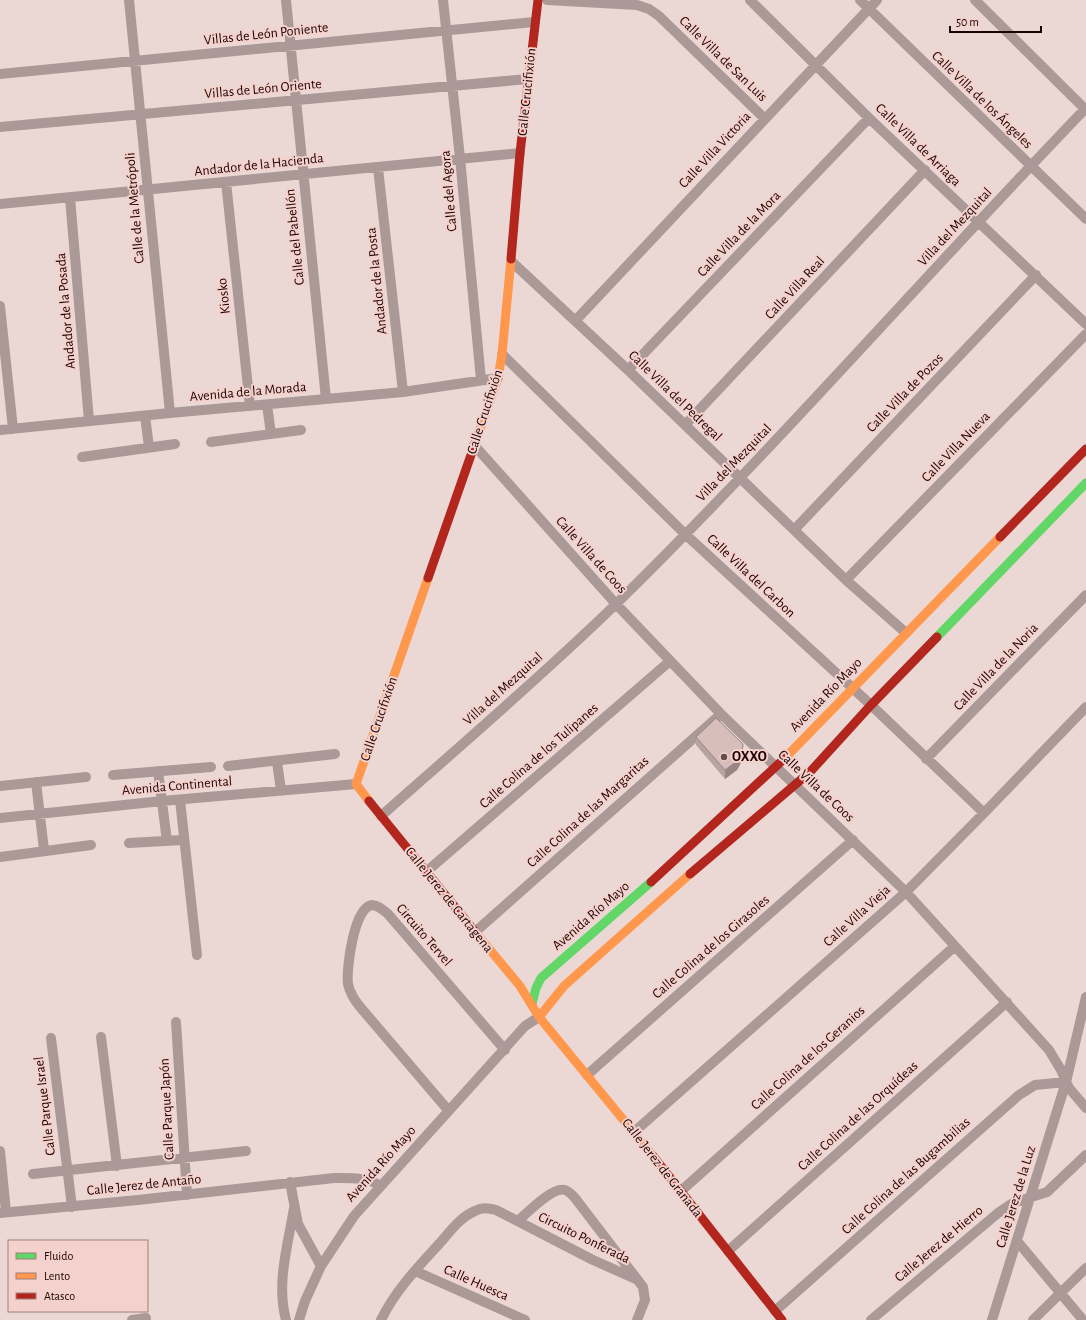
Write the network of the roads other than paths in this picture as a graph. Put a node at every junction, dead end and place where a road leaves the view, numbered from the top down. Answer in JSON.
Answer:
{"nodes":[{"id":1,"x":129,"y":0,"type":"edge"},
{"id":2,"x":286,"y":0,"type":"edge"},
{"id":3,"x":443,"y":0,"type":"edge"},
{"id":4,"x":538,"y":0,"type":"edge"},
{"id":5,"x":547,"y":0,"type":"edge"},
{"id":6,"x":750,"y":0,"type":"edge"},
{"id":7,"x":860,"y":0,"type":"edge"},
{"id":8,"x":877,"y":0,"type":"edge"},
{"id":9,"x":976,"y":0,"type":"edge"},
{"id":10,"x":869,"y":9,"type":"junction"},
{"id":11,"x":534,"y":22,"type":"junction"},
{"id":12,"x":446,"y":31,"type":"junction"},
{"id":13,"x":289,"y":45,"type":"junction"},
{"id":14,"x":136,"y":62,"type":"junction"},
{"id":15,"x":816,"y":64,"type":"junction"},
{"id":16,"x":0,"y":74,"type":"edge"},
{"id":17,"x":528,"y":79,"type":"junction"},
{"id":18,"x":452,"y":85,"type":"junction"},
{"id":19,"x":294,"y":100,"type":"junction"},
{"id":20,"x":1086,"y":109,"type":"edge"},
{"id":21,"x":141,"y":115,"type":"junction"},
{"id":22,"x":764,"y":118,"type":"junction"},
{"id":23,"x":869,"y":118,"type":"junction"},
{"id":24,"x":0,"y":127,"type":"edge"},
{"id":25,"x":520,"y":153,"type":"junction"},
{"id":26,"x":460,"y":158,"type":"junction"},
{"id":27,"x":1030,"y":166,"type":"junction"},
{"id":28,"x":378,"y":168,"type":"junction"},
{"id":29,"x":925,"y":170,"type":"junction"},
{"id":30,"x":303,"y":175,"type":"junction"},
{"id":31,"x":226,"y":182,"type":"junction"},
{"id":32,"x":147,"y":190,"type":"junction"},
{"id":33,"x":70,"y":198,"type":"junction"},
{"id":34,"x":0,"y":204,"type":"edge"},
{"id":35,"x":1086,"y":219,"type":"edge"},
{"id":36,"x":979,"y":222,"type":"junction"},
{"id":37,"x":512,"y":262,"type":"junction"},
{"id":38,"x":1036,"y":275,"type":"junction"},
{"id":39,"x":0,"y":306,"type":"edge"},
{"id":40,"x":576,"y":320,"type":"junction"},
{"id":41,"x":1086,"y":324,"type":"edge"},
{"id":42,"x":1086,"y":334,"type":"edge"},
{"id":43,"x":502,"y":354,"type":"junction"},
{"id":44,"x":628,"y":370,"type":"junction"},
{"id":45,"x":498,"y":378,"type":"junction"},
{"id":46,"x":481,"y":380,"type":"junction"},
{"id":47,"x":403,"y":392,"type":"junction"},
{"id":48,"x":326,"y":399,"type":"junction"},
{"id":49,"x":267,"y":405,"type":"junction"},
{"id":50,"x":250,"y":406,"type":"junction"},
{"id":51,"x":170,"y":413,"type":"junction"},
{"id":52,"x":145,"y":416,"type":"junction"},
{"id":53,"x":89,"y":421,"type":"junction"},
{"id":54,"x":685,"y":425,"type":"junction"},
{"id":55,"x":13,"y":429,"type":"junction"},
{"id":56,"x":0,"y":430,"type":"edge"},
{"id":57,"x":301,"y":430,"type":"dead end"},
{"id":58,"x":271,"y":434,"type":"junction"},
{"id":59,"x":211,"y":442,"type":"dead end"},
{"id":60,"x":175,"y":444,"type":"dead end"},
{"id":61,"x":474,"y":445,"type":"junction"},
{"id":62,"x":149,"y":447,"type":"junction"},
{"id":63,"x":1086,"y":449,"type":"edge"},
{"id":64,"x":82,"y":457,"type":"dead end"},
{"id":65,"x":740,"y":477,"type":"junction"},
{"id":66,"x":1086,"y":483,"type":"edge"},
{"id":67,"x":794,"y":530,"type":"junction"},
{"id":68,"x":685,"y":534,"type":"junction"},
{"id":69,"x":846,"y":580,"type":"junction"},
{"id":70,"x":1086,"y":596,"type":"edge"},
{"id":71,"x":616,"y":604,"type":"junction"},
{"id":72,"x":906,"y":633,"type":"junction"},
{"id":73,"x":670,"y":661,"type":"junction"},
{"id":74,"x":851,"y":689,"type":"junction"},
{"id":75,"x":871,"y":705,"type":"junction"},
{"id":76,"x":1086,"y":707,"type":"edge"},
{"id":77,"x":720,"y":714,"type":"junction"},
{"id":78,"x":335,"y":754,"type":"dead end"},
{"id":79,"x":926,"y":759,"type":"junction"},
{"id":80,"x":277,"y":762,"type":"junction"},
{"id":81,"x":228,"y":766,"type":"dead end"},
{"id":82,"x":211,"y":767,"type":"dead end"},
{"id":83,"x":775,"y":768,"type":"junction"},
{"id":84,"x":158,"y":771,"type":"junction"},
{"id":85,"x":113,"y":775,"type":"dead end"},
{"id":86,"x":86,"y":777,"type":"dead end"},
{"id":87,"x":36,"y":782,"type":"junction"},
{"id":88,"x":356,"y":784,"type":"junction"},
{"id":89,"x":0,"y":786,"type":"edge"},
{"id":90,"x":795,"y":786,"type":"junction"},
{"id":91,"x":281,"y":790,"type":"junction"},
{"id":92,"x":180,"y":800,"type":"junction"},
{"id":93,"x":162,"y":801,"type":"junction"},
{"id":94,"x":40,"y":814,"type":"junction"},
{"id":95,"x":984,"y":814,"type":"junction"},
{"id":96,"x":381,"y":816,"type":"junction"},
{"id":97,"x":0,"y":818,"type":"edge"},
{"id":98,"x":183,"y":840,"type":"junction"},
{"id":99,"x":853,"y":840,"type":"junction"},
{"id":100,"x":167,"y":841,"type":"junction"},
{"id":101,"x":128,"y":843,"type":"dead end"},
{"id":102,"x":91,"y":845,"type":"dead end"},
{"id":103,"x":44,"y":850,"type":"junction"},
{"id":104,"x":0,"y":857,"type":"edge"},
{"id":105,"x":426,"y":872,"type":"junction"},
{"id":106,"x":906,"y":892,"type":"junction"},
{"id":107,"x":475,"y":932,"type":"junction"},
{"id":108,"x":955,"y":946,"type":"junction"},
{"id":109,"x":197,"y":955,"type":"dead end"},
{"id":110,"x":1086,"y":997,"type":"edge"},
{"id":111,"x":1007,"y":1002,"type":"junction"},
{"id":112,"x":532,"y":1004,"type":"junction"},
{"id":113,"x":540,"y":1017,"type":"junction"},
{"id":114,"x":176,"y":1022,"type":"dead end"},
{"id":115,"x":525,"y":1026,"type":"junction"},
{"id":116,"x":101,"y":1037,"type":"dead end"},
{"id":117,"x":51,"y":1038,"type":"dead end"},
{"id":118,"x":504,"y":1050,"type":"junction"},
{"id":119,"x":587,"y":1075,"type":"junction"},
{"id":120,"x":1066,"y":1082,"type":"junction"},
{"id":121,"x":1086,"y":1108,"type":"edge"},
{"id":122,"x":448,"y":1110,"type":"junction"},
{"id":123,"x":634,"y":1132,"type":"junction"},
{"id":124,"x":0,"y":1151,"type":"edge"},
{"id":125,"x":246,"y":1151,"type":"dead end"},
{"id":126,"x":1086,"y":1155,"type":"edge"},
{"id":127,"x":183,"y":1158,"type":"junction"},
{"id":128,"x":117,"y":1166,"type":"junction"},
{"id":129,"x":67,"y":1170,"type":"junction"},
{"id":130,"x":33,"y":1174,"type":"dead end"},
{"id":131,"x":290,"y":1182,"type":"junction"},
{"id":132,"x":381,"y":1186,"type":"junction"},
{"id":133,"x":681,"y":1191,"type":"junction"},
{"id":134,"x":186,"y":1195,"type":"junction"},
{"id":135,"x":1030,"y":1197,"type":"junction"},
{"id":136,"x":72,"y":1207,"type":"junction"},
{"id":137,"x":294,"y":1208,"type":"junction"},
{"id":138,"x":3,"y":1213,"type":"edge"},
{"id":139,"x":518,"y":1221,"type":"junction"},
{"id":140,"x":1017,"y":1241,"type":"junction"},
{"id":141,"x":728,"y":1251,"type":"junction"},
{"id":142,"x":321,"y":1266,"type":"junction"},
{"id":143,"x":1086,"y":1268,"type":"edge"},
{"id":144,"x":415,"y":1271,"type":"junction"},
{"id":145,"x":638,"y":1280,"type":"junction"},
{"id":146,"x":1060,"y":1295,"type":"junction"},
{"id":147,"x":775,"y":1311,"type":"junction"},
{"id":148,"x":146,"y":1318,"type":"dead end"},
{"id":149,"x":1081,"y":1319,"type":"edge"},
{"id":150,"x":132,"y":1320,"type":"edge"},
{"id":151,"x":286,"y":1320,"type":"edge"},
{"id":152,"x":299,"y":1320,"type":"edge"},
{"id":153,"x":381,"y":1320,"type":"edge"},
{"id":154,"x":525,"y":1320,"type":"edge"},
{"id":155,"x":637,"y":1320,"type":"edge"},
{"id":156,"x":782,"y":1320,"type":"edge"},
{"id":157,"x":871,"y":1320,"type":"edge"},
{"id":158,"x":992,"y":1320,"type":"edge"},
{"id":159,"x":1033,"y":1320,"type":"edge"}],
"edges":[{"from":1,"to":14,"type":"street","name":"Calle de la Metrópoli"},
{"from":2,"to":13,"type":"street","name":"Calle del Pabellón"},
{"from":3,"to":12,"type":"street","name":"Calle del Agora"},
{"from":4,"to":11,"type":"street","name":"Calle Crucifixión"},
{"from":5,"to":22,"type":"street","name":"Calle Villa de San Luis"},
{"from":6,"to":15,"type":"street","name":"Calle Villa de Arriaga"},
{"from":7,"to":10,"type":"street","name":"Calle Villa de los Ángeles"},
{"from":8,"to":10,"type":"street","name":"Calle Villa Victoria"},
{"from":9,"to":20,"type":"street"},
{"from":10,"to":15,"type":"street","name":"Calle Villa Victoria"},
{"from":10,"to":27,"type":"street","name":"Calle Villa de los Ángeles"},
{"from":11,"to":12,"type":"street","name":"Villas de León Poniente"},
{"from":11,"to":17,"type":"street","name":"Calle Crucifixión"},
{"from":12,"to":13,"type":"street","name":"Villas de León Poniente"},
{"from":12,"to":18,"type":"street","name":"Calle del Agora"},
{"from":13,"to":14,"type":"street","name":"Villas de León Poniente"},
{"from":13,"to":19,"type":"street","name":"Calle del Pabellón"},
{"from":14,"to":16,"type":"street","name":"Villas de León Poniente"},
{"from":14,"to":21,"type":"street","name":"Calle de la Metrópoli"},
{"from":15,"to":22,"type":"street","name":"Calle Villa Victoria"},
{"from":15,"to":23,"type":"street","name":"Calle Villa de Arriaga"},
{"from":17,"to":18,"type":"street","name":"Villas de León Oriente"},
{"from":17,"to":25,"type":"street","name":"Calle Crucifixión"},
{"from":18,"to":19,"type":"street","name":"Villas de León Oriente"},
{"from":18,"to":26,"type":"street","name":"Calle del Agora"},
{"from":19,"to":21,"type":"street","name":"Villas de León Oriente"},
{"from":19,"to":30,"type":"street","name":"Calle del Pabellón"},
{"from":20,"to":27,"type":"street","name":"Villa del Mezquital"},
{"from":21,"to":24,"type":"street","name":"Villas de León Oriente"},
{"from":21,"to":32,"type":"street","name":"Calle de la Metrópoli"},
{"from":22,"to":40,"type":"street","name":"Calle Villa Victoria"},
{"from":23,"to":29,"type":"street","name":"Calle Villa de Arriaga"},
{"from":23,"to":44,"type":"street","name":"Calle Villa de la Mora"},
{"from":25,"to":26,"type":"street","name":"Andador de la Hacienda"},
{"from":25,"to":37,"type":"street","name":"Calle Crucifixión"},
{"from":26,"to":28,"type":"street","name":"Andador de la Hacienda"},
{"from":26,"to":46,"type":"street","name":"Calle del Agora"},
{"from":27,"to":35,"type":"street","name":"Calle Villa de los Ángeles"},
{"from":27,"to":36,"type":"street","name":"Villa del Mezquital"},
{"from":28,"to":30,"type":"street","name":"Andador de la Hacienda"},
{"from":28,"to":47,"type":"street","name":"Andador de la Posta"},
{"from":29,"to":36,"type":"street","name":"Calle Villa de Arriaga"},
{"from":29,"to":54,"type":"street","name":"Calle Villa Real"},
{"from":30,"to":31,"type":"street","name":"Andador de la Hacienda"},
{"from":30,"to":48,"type":"street","name":"Calle del Pabellón"},
{"from":31,"to":32,"type":"street","name":"Andador de la Hacienda"},
{"from":31,"to":50,"type":"street","name":"Kiosko"},
{"from":32,"to":33,"type":"street","name":"Andador de la Hacienda"},
{"from":32,"to":51,"type":"street","name":"Calle de la Metrópoli"},
{"from":33,"to":34,"type":"street","name":"Andador de la Hacienda"},
{"from":33,"to":53,"type":"street","name":"Andador de la Posada"},
{"from":36,"to":38,"type":"street","name":"Calle Villa de Arriaga"},
{"from":36,"to":65,"type":"street","name":"Villa del Mezquital"},
{"from":37,"to":40,"type":"street","name":"Calle Villa del Pedregal"},
{"from":37,"to":43,"type":"street","name":"Calle Crucifixión"},
{"from":38,"to":41,"type":"street","name":"Calle Villa de Arriaga"},
{"from":38,"to":67,"type":"street","name":"Calle Villa de Pozos"},
{"from":39,"to":55,"type":"street"},
{"from":40,"to":44,"type":"street","name":"Calle Villa del Pedregal"},
{"from":42,"to":69,"type":"street","name":"Calle Villa Nueva"},
{"from":43,"to":45,"type":"street","name":"Calle Crucifixión"},
{"from":43,"to":68,"type":"street","name":"Calle Villa del Carbon"},
{"from":44,"to":54,"type":"street","name":"Calle Villa del Pedregal"},
{"from":45,"to":46,"type":"street","name":"Avenida de la Morada"},
{"from":45,"to":61,"type":"street","name":"Calle Crucifixión"},
{"from":46,"to":47,"type":"street","name":"Avenida de la Morada"},
{"from":47,"to":48,"type":"street","name":"Avenida de la Morada"},
{"from":48,"to":49,"type":"street","name":"Avenida de la Morada"},
{"from":49,"to":50,"type":"street","name":"Avenida de la Morada"},
{"from":49,"to":58,"type":"street"},
{"from":50,"to":51,"type":"street","name":"Avenida de la Morada"},
{"from":51,"to":52,"type":"street","name":"Avenida de la Morada"},
{"from":52,"to":53,"type":"street","name":"Avenida de la Morada"},
{"from":52,"to":62,"type":"street"},
{"from":53,"to":55,"type":"street","name":"Avenida de la Morada"},
{"from":54,"to":65,"type":"street","name":"Calle Villa del Pedregal"},
{"from":55,"to":56,"type":"street","name":"Avenida de la Morada"},
{"from":57,"to":58,"type":"street"},
{"from":58,"to":59,"type":"street"},
{"from":60,"to":62,"type":"street"},
{"from":61,"to":71,"type":"street","name":"Calle Villa de Coos"},
{"from":61,"to":88,"type":"street","name":"Calle Crucifixión"},
{"from":62,"to":64,"type":"street"},
{"from":63,"to":72,"type":"street","name":"Avenida Río Mayo"},
{"from":65,"to":67,"type":"street","name":"Calle Villa del Pedregal"},
{"from":65,"to":68,"type":"street","name":"Villa del Mezquital"},
{"from":66,"to":75,"type":"street","name":"Avenida Río Mayo"},
{"from":67,"to":69,"type":"street","name":"Calle Villa del Pedregal"},
{"from":68,"to":71,"type":"street","name":"Villa del Mezquital"},
{"from":68,"to":74,"type":"street","name":"Calle Villa del Carbon"},
{"from":69,"to":72,"type":"street","name":"Calle Villa del Pedregal"},
{"from":70,"to":79,"type":"street","name":"Calle Villa de la Noria"},
{"from":71,"to":73,"type":"street","name":"Calle Villa de Coos"},
{"from":71,"to":96,"type":"street","name":"Villa del Mezquital"},
{"from":72,"to":74,"type":"street","name":"Avenida Río Mayo"},
{"from":73,"to":77,"type":"street","name":"Calle Villa de Coos"},
{"from":73,"to":105,"type":"street","name":"Calle Colina de los Tulipanes"},
{"from":74,"to":75,"type":"street","name":"Calle Villa del Carbon"},
{"from":74,"to":83,"type":"street","name":"Avenida Río Mayo"},
{"from":75,"to":79,"type":"street","name":"Calle Villa del Carbon"},
{"from":75,"to":90,"type":"street","name":"Avenida Río Mayo"},
{"from":76,"to":95,"type":"street","name":"Calle Villa Vieja"},
{"from":77,"to":83,"type":"street","name":"Calle Villa de Coos"},
{"from":77,"to":107,"type":"street","name":"Calle Colina de las Margaritas"},
{"from":78,"to":80,"type":"street"},
{"from":79,"to":95,"type":"street","name":"Calle Villa del Carbon"},
{"from":80,"to":81,"type":"street"},
{"from":80,"to":91,"type":"street"},
{"from":82,"to":84,"type":"street"},
{"from":83,"to":90,"type":"street","name":"Calle Villa de Coos"},
{"from":83,"to":112,"type":"street","name":"Avenida Río Mayo"},
{"from":84,"to":85,"type":"street"},
{"from":84,"to":93,"type":"street"},
{"from":86,"to":87,"type":"street"},
{"from":87,"to":89,"type":"street"},
{"from":87,"to":94,"type":"street"},
{"from":88,"to":91,"type":"street","name":"Avenida Continental"},
{"from":88,"to":96,"type":"street","name":"Calle Jerez de Cartagena"},
{"from":90,"to":99,"type":"street","name":"Calle Villa de Coos"},
{"from":90,"to":113,"type":"street","name":"Avenida Río Mayo"},
{"from":91,"to":92,"type":"street","name":"Avenida Continental"},
{"from":92,"to":93,"type":"street","name":"Avenida Continental"},
{"from":92,"to":98,"type":"street"},
{"from":93,"to":94,"type":"street","name":"Avenida Continental"},
{"from":93,"to":100,"type":"street"},
{"from":94,"to":97,"type":"street","name":"Avenida Continental"},
{"from":94,"to":103,"type":"street"},
{"from":95,"to":106,"type":"street","name":"Calle Villa Vieja"},
{"from":96,"to":105,"type":"street","name":"Calle Jerez de Cartagena"},
{"from":98,"to":100,"type":"street"},
{"from":98,"to":109,"type":"street"},
{"from":99,"to":106,"type":"street","name":"Calle Villa de Coos"},
{"from":99,"to":119,"type":"street","name":"Calle Colina de los Girasoles"},
{"from":100,"to":101,"type":"street"},
{"from":102,"to":103,"type":"street"},
{"from":103,"to":104,"type":"street"},
{"from":105,"to":107,"type":"street","name":"Calle Jerez de Cartagena"},
{"from":106,"to":108,"type":"street","name":"Calle Villa de Coos"},
{"from":106,"to":123,"type":"street","name":"Calle Villa Vieja"},
{"from":107,"to":112,"type":"street","name":"Calle Jerez de Cartagena"},
{"from":108,"to":111,"type":"street","name":"Calle Villa de Coos"},
{"from":108,"to":133,"type":"street","name":"Calle Colina de los Geranios"},
{"from":110,"to":120,"type":"street","name":"Calle Jerez de la Luz"},
{"from":111,"to":120,"type":"street","name":"Calle Villa de Coos"},
{"from":111,"to":141,"type":"street","name":"Calle Colina de las Orquídeas"},
{"from":112,"to":113,"type":"street","name":"Calle Jerez de Cartagena"},
{"from":112,"to":115,"type":"street","name":"Avenida Río Mayo"},
{"from":113,"to":115,"type":"street","name":"Avenida Río Mayo"},
{"from":113,"to":119,"type":"street","name":"Calle Jerez de Granada"},
{"from":114,"to":127,"type":"street","name":"Calle Parque Japón"},
{"from":115,"to":118,"type":"street","name":"Avenida Río Mayo"},
{"from":116,"to":128,"type":"street"},
{"from":117,"to":129,"type":"street","name":"Calle Parque Israel"},
{"from":118,"to":122,"type":"street","name":"Avenida Río Mayo"},
{"from":118,"to":122,"type":"street","name":"Circuito Tervel"},
{"from":119,"to":123,"type":"street","name":"Calle Jerez de Granada"},
{"from":120,"to":121,"type":"street","name":"Calle Villa de Coos"},
{"from":120,"to":135,"type":"street","name":"Calle Jerez de la Luz"},
{"from":120,"to":147,"type":"street","name":"Calle Colina de las Bugambilias"},
{"from":122,"to":132,"type":"street","name":"Avenida Río Mayo"},
{"from":123,"to":133,"type":"street","name":"Calle Jerez de Granada"},
{"from":124,"to":138,"type":"street"},
{"from":125,"to":127,"type":"street","name":"Calle Parque Israel"},
{"from":126,"to":135,"type":"street","name":"Calle Jerez de Hierro"},
{"from":127,"to":128,"type":"street","name":"Calle Parque Israel"},
{"from":127,"to":134,"type":"street","name":"Calle Parque Japón"},
{"from":128,"to":129,"type":"street","name":"Calle Parque Israel"},
{"from":129,"to":130,"type":"street","name":"Calle Parque Israel"},
{"from":129,"to":136,"type":"street","name":"Calle Parque Israel"},
{"from":131,"to":132,"type":"street","name":"Calle Jerez de Antaño"},
{"from":131,"to":134,"type":"street","name":"Calle Jerez de Antaño"},
{"from":131,"to":137,"type":"street"},
{"from":132,"to":142,"type":"street","name":"Avenida Río Mayo"},
{"from":133,"to":141,"type":"street","name":"Calle Jerez de Granada"},
{"from":134,"to":136,"type":"street","name":"Calle Jerez de Antaño"},
{"from":135,"to":140,"type":"street","name":"Calle Jerez de la Luz"},
{"from":135,"to":157,"type":"street","name":"Calle Jerez de Hierro"},
{"from":136,"to":138,"type":"street","name":"Calle Jerez de Antaño"},
{"from":137,"to":142,"type":"street"},
{"from":137,"to":151,"type":"street"},
{"from":139,"to":144,"type":"street","name":"Circuito Ponferada"},
{"from":139,"to":145,"type":"street","name":"Circuito Ponferada"},
{"from":139,"to":145,"type":"street","name":"Circuito Ponferada"},
{"from":140,"to":146,"type":"street"},
{"from":140,"to":158,"type":"street","name":"Calle Jerez de la Luz"},
{"from":141,"to":147,"type":"street","name":"Calle Jerez de Granada"},
{"from":142,"to":152,"type":"street","name":"Avenida Río Mayo"},
{"from":143,"to":146,"type":"street"},
{"from":144,"to":153,"type":"street","name":"Circuito Ponferada"},
{"from":144,"to":154,"type":"street","name":"Calle Huesca"},
{"from":145,"to":155,"type":"street","name":"Circuito Ponferada"},
{"from":146,"to":149,"type":"street"},
{"from":146,"to":159,"type":"street"},
{"from":147,"to":156,"type":"street","name":"Calle Jerez de Granada"},
{"from":148,"to":150,"type":"street"}]}
